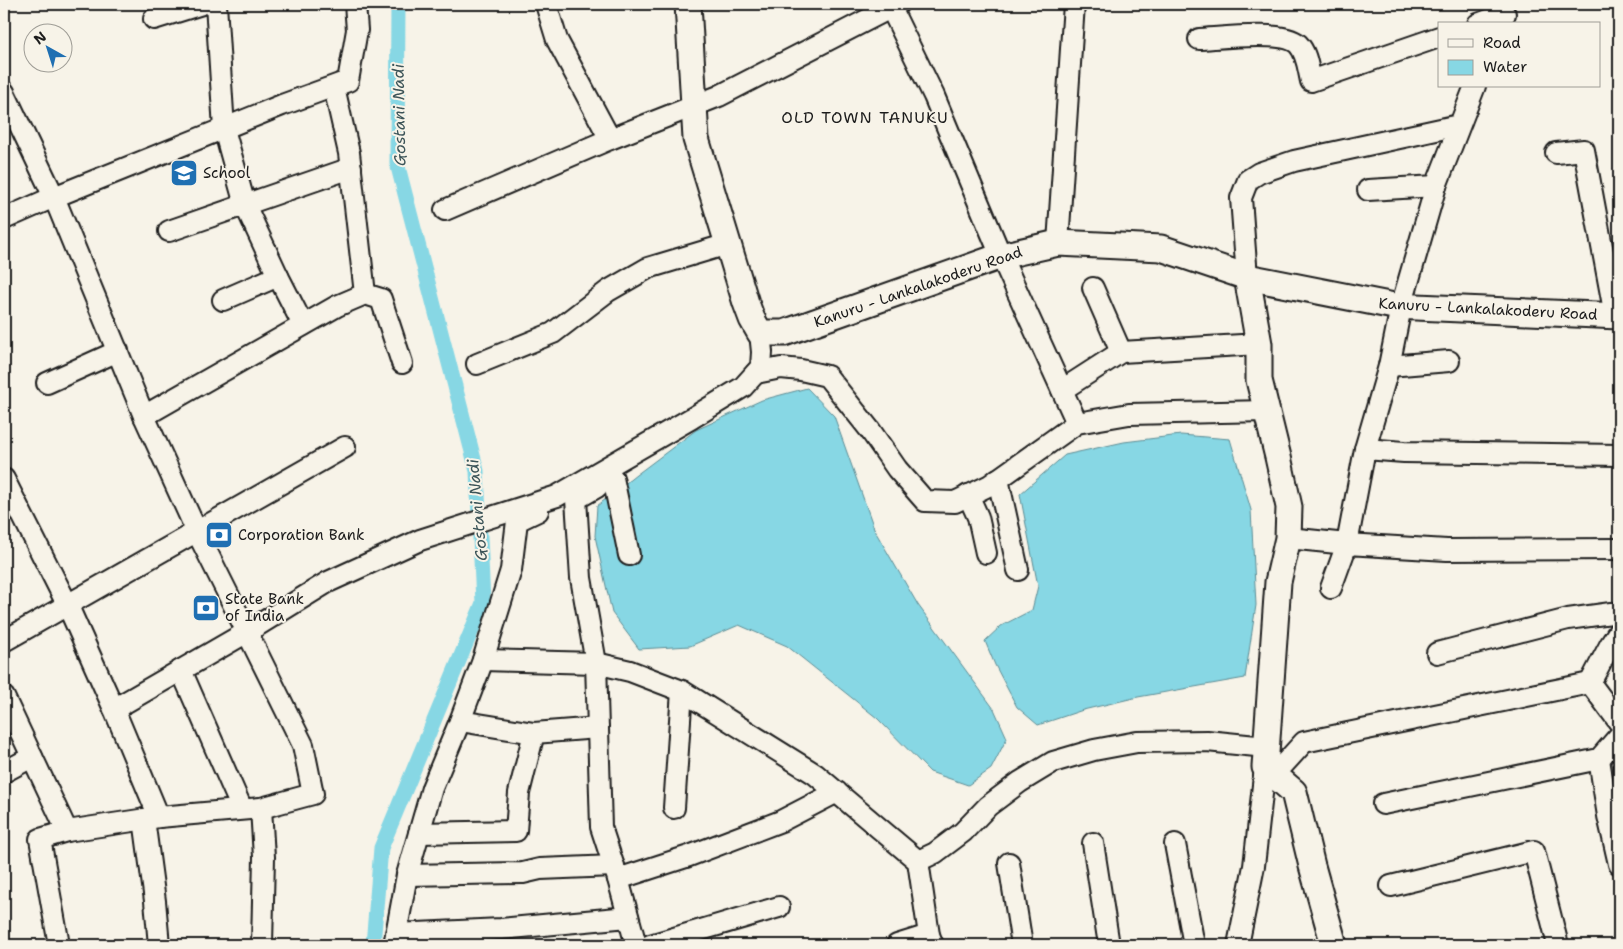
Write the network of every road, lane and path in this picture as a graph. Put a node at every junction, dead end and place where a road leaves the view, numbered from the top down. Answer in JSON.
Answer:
{"nodes":[{"id":1,"x":202,"y":4,"type":"edge"},
{"id":2,"x":216,"y":4,"type":"edge"},
{"id":3,"x":355,"y":4,"type":"edge"},
{"id":4,"x":546,"y":4,"type":"edge"},
{"id":5,"x":688,"y":4,"type":"edge"},
{"id":6,"x":1074,"y":4,"type":"edge"},
{"id":7,"x":893,"y":5,"type":"edge"},
{"id":8,"x":1504,"y":14,"type":"edge"},
{"id":9,"x":154,"y":20,"type":"dead end"},
{"id":10,"x":1483,"y":22,"type":"edge"},
{"id":11,"x":1438,"y":37,"type":"edge"},
{"id":12,"x":1199,"y":39,"type":"dead end"},
{"id":13,"x":334,"y":87,"type":"junction"},
{"id":14,"x":1474,"y":88,"type":"edge"},
{"id":15,"x":4,"y":92,"type":"edge"},
{"id":16,"x":694,"y":105,"type":"junction"},
{"id":17,"x":1459,"y":125,"type":"junction"},
{"id":18,"x":224,"y":129,"type":"junction"},
{"id":19,"x":610,"y":139,"type":"junction"},
{"id":20,"x":1556,"y":153,"type":"dead end"},
{"id":21,"x":351,"y":168,"type":"junction"},
{"id":22,"x":1436,"y":186,"type":"junction"},
{"id":23,"x":1368,"y":190,"type":"dead end"},
{"id":24,"x":54,"y":197,"type":"junction"},
{"id":25,"x":245,"y":205,"type":"junction"},
{"id":26,"x":445,"y":210,"type":"dead end"},
{"id":27,"x":4,"y":219,"type":"edge"},
{"id":28,"x":168,"y":231,"type":"dead end"},
{"id":29,"x":1058,"y":243,"type":"junction"},
{"id":30,"x":728,"y":244,"type":"junction"},
{"id":31,"x":1001,"y":256,"type":"junction"},
{"id":32,"x":278,"y":276,"type":"junction"},
{"id":33,"x":1247,"y":277,"type":"junction"},
{"id":34,"x":1093,"y":288,"type":"dead end"},
{"id":35,"x":365,"y":294,"type":"junction"},
{"id":36,"x":223,"y":300,"type":"dead end"},
{"id":37,"x":1406,"y":307,"type":"junction"},
{"id":38,"x":1617,"y":316,"type":"edge"},
{"id":39,"x":303,"y":325,"type":"junction"},
{"id":40,"x":760,"y":333,"type":"junction"},
{"id":41,"x":1259,"y":344,"type":"junction"},
{"id":42,"x":118,"y":352,"type":"junction"},
{"id":43,"x":1121,"y":352,"type":"junction"},
{"id":44,"x":1449,"y":361,"type":"dead end"},
{"id":45,"x":402,"y":363,"type":"dead end"},
{"id":46,"x":477,"y":364,"type":"dead end"},
{"id":47,"x":1390,"y":366,"type":"junction"},
{"id":48,"x":756,"y":373,"type":"junction"},
{"id":49,"x":46,"y":383,"type":"dead end"},
{"id":50,"x":1062,"y":390,"type":"junction"},
{"id":51,"x":1267,"y":411,"type":"junction"},
{"id":52,"x":144,"y":416,"type":"junction"},
{"id":53,"x":1077,"y":424,"type":"junction"},
{"id":54,"x":344,"y":447,"type":"dead end"},
{"id":55,"x":644,"y":447,"type":"junction"},
{"id":56,"x":1366,"y":448,"type":"junction"},
{"id":57,"x":1619,"y":456,"type":"edge"},
{"id":58,"x":613,"y":478,"type":"junction"},
{"id":59,"x":998,"y":478,"type":"junction"},
{"id":60,"x":4,"y":479,"type":"edge"},
{"id":61,"x":968,"y":495,"type":"junction"},
{"id":62,"x":576,"y":499,"type":"junction"},
{"id":63,"x":196,"y":532,"type":"junction"},
{"id":64,"x":1288,"y":538,"type":"junction"},
{"id":65,"x":1347,"y":544,"type":"junction"},
{"id":66,"x":1619,"y":549,"type":"edge"},
{"id":67,"x":986,"y":553,"type":"dead end"},
{"id":68,"x":629,"y":555,"type":"dead end"},
{"id":69,"x":1018,"y":570,"type":"dead end"},
{"id":70,"x":1331,"y":588,"type":"dead end"},
{"id":71,"x":67,"y":604,"type":"junction"},
{"id":72,"x":1619,"y":614,"type":"edge"},
{"id":73,"x":1619,"y":631,"type":"edge"},
{"id":74,"x":247,"y":632,"type":"junction"},
{"id":75,"x":4,"y":641,"type":"edge"},
{"id":76,"x":1437,"y":653,"type":"dead end"},
{"id":77,"x":484,"y":660,"type":"junction"},
{"id":78,"x":596,"y":663,"type":"junction"},
{"id":79,"x":181,"y":670,"type":"junction"},
{"id":80,"x":1590,"y":683,"type":"junction"},
{"id":81,"x":682,"y":691,"type":"junction"},
{"id":82,"x":4,"y":697,"type":"edge"},
{"id":83,"x":114,"y":709,"type":"junction"},
{"id":84,"x":460,"y":721,"type":"junction"},
{"id":85,"x":1619,"y":722,"type":"edge"},
{"id":86,"x":598,"y":728,"type":"junction"},
{"id":87,"x":534,"y":733,"type":"junction"},
{"id":88,"x":1619,"y":736,"type":"edge"},
{"id":89,"x":32,"y":757,"type":"junction"},
{"id":90,"x":1599,"y":760,"type":"junction"},
{"id":91,"x":1268,"y":763,"type":"junction"},
{"id":92,"x":4,"y":772,"type":"edge"},
{"id":93,"x":837,"y":792,"type":"junction"},
{"id":94,"x":1383,"y":804,"type":"dead end"},
{"id":95,"x":674,"y":808,"type":"dead end"},
{"id":96,"x":252,"y":809,"type":"junction"},
{"id":97,"x":1614,"y":815,"type":"edge"},
{"id":98,"x":152,"y":818,"type":"junction"},
{"id":99,"x":67,"y":831,"type":"junction"},
{"id":100,"x":419,"y":834,"type":"junction"},
{"id":101,"x":1093,"y":844,"type":"dead end"},
{"id":102,"x":1175,"y":844,"type":"dead end"},
{"id":103,"x":918,"y":861,"type":"junction"},
{"id":104,"x":1009,"y":863,"type":"dead end"},
{"id":105,"x":1619,"y":864,"type":"edge"},
{"id":106,"x":616,"y":872,"type":"junction"},
{"id":107,"x":407,"y":875,"type":"junction"},
{"id":108,"x":1391,"y":886,"type":"dead end"},
{"id":109,"x":778,"y":907,"type":"dead end"},
{"id":110,"x":628,"y":917,"type":"junction"},
{"id":111,"x":395,"y":939,"type":"edge"},
{"id":112,"x":931,"y":940,"type":"edge"},
{"id":113,"x":59,"y":945,"type":"edge"},
{"id":114,"x":159,"y":945,"type":"edge"},
{"id":115,"x":262,"y":945,"type":"edge"},
{"id":116,"x":636,"y":945,"type":"edge"},
{"id":117,"x":650,"y":945,"type":"edge"},
{"id":118,"x":897,"y":945,"type":"edge"},
{"id":119,"x":1022,"y":945,"type":"edge"},
{"id":120,"x":1109,"y":945,"type":"edge"},
{"id":121,"x":1194,"y":945,"type":"edge"},
{"id":122,"x":1237,"y":945,"type":"edge"},
{"id":123,"x":1334,"y":945,"type":"edge"},
{"id":124,"x":1558,"y":945,"type":"edge"}],
"edges":[{"from":1,"to":9,"type":"street"},
{"from":2,"to":18,"type":"street"},
{"from":3,"to":13,"type":"street"},
{"from":4,"to":19,"type":"street"},
{"from":5,"to":16,"type":"main road"},
{"from":6,"to":29,"type":"street"},
{"from":7,"to":16,"type":"street"},
{"from":7,"to":31,"type":"street"},
{"from":8,"to":10,"type":"street"},
{"from":11,"to":12,"type":"street"},
{"from":13,"to":18,"type":"street"},
{"from":13,"to":21,"type":"street"},
{"from":14,"to":17,"type":"street"},
{"from":15,"to":24,"type":"street"},
{"from":16,"to":19,"type":"street"},
{"from":16,"to":30,"type":"main road"},
{"from":17,"to":22,"type":"street"},
{"from":17,"to":33,"type":"street"},
{"from":18,"to":24,"type":"street"},
{"from":18,"to":25,"type":"street"},
{"from":19,"to":26,"type":"street"},
{"from":20,"to":38,"type":"street"},
{"from":21,"to":25,"type":"street"},
{"from":21,"to":35,"type":"street"},
{"from":22,"to":23,"type":"street"},
{"from":22,"to":37,"type":"street"},
{"from":24,"to":27,"type":"street"},
{"from":24,"to":42,"type":"street"},
{"from":25,"to":28,"type":"street"},
{"from":25,"to":32,"type":"street"},
{"from":29,"to":31,"type":"main road","name":"Kanuru - Lankalakoderu Road"},
{"from":29,"to":33,"type":"main road","name":"Kanuru - Lankalakoderu Road"},
{"from":30,"to":40,"type":"main road"},
{"from":30,"to":46,"type":"street"},
{"from":31,"to":40,"type":"main road","name":"Kanuru - Lankalakoderu Road"},
{"from":31,"to":50,"type":"street"},
{"from":32,"to":36,"type":"street"},
{"from":32,"to":39,"type":"street"},
{"from":33,"to":37,"type":"main road","name":"Kanuru - Lankalakoderu Road"},
{"from":33,"to":41,"type":"main road"},
{"from":34,"to":43,"type":"street"},
{"from":35,"to":39,"type":"street"},
{"from":35,"to":45,"type":"street"},
{"from":37,"to":38,"type":"main road","name":"Kanuru - Lankalakoderu Road"},
{"from":37,"to":47,"type":"street"},
{"from":39,"to":52,"type":"street"},
{"from":40,"to":48,"type":"street"},
{"from":41,"to":43,"type":"street"},
{"from":41,"to":51,"type":"main road"},
{"from":42,"to":49,"type":"street"},
{"from":42,"to":52,"type":"street"},
{"from":43,"to":50,"type":"street"},
{"from":44,"to":47,"type":"street"},
{"from":47,"to":56,"type":"street"},
{"from":48,"to":55,"type":"street"},
{"from":48,"to":61,"type":"street"},
{"from":50,"to":53,"type":"street"},
{"from":51,"to":53,"type":"street"},
{"from":51,"to":64,"type":"main road"},
{"from":52,"to":63,"type":"street"},
{"from":53,"to":59,"type":"street"},
{"from":54,"to":63,"type":"street"},
{"from":55,"to":58,"type":"street"},
{"from":55,"to":74,"type":"street"},
{"from":56,"to":57,"type":"street"},
{"from":56,"to":65,"type":"street"},
{"from":58,"to":62,"type":"street"},
{"from":58,"to":68,"type":"street"},
{"from":59,"to":61,"type":"street"},
{"from":59,"to":69,"type":"street"},
{"from":60,"to":71,"type":"street"},
{"from":61,"to":67,"type":"street"},
{"from":62,"to":77,"type":"street"},
{"from":62,"to":78,"type":"street"},
{"from":63,"to":71,"type":"street"},
{"from":63,"to":74,"type":"street"},
{"from":64,"to":65,"type":"street"},
{"from":64,"to":91,"type":"main road"},
{"from":65,"to":66,"type":"street"},
{"from":65,"to":70,"type":"street"},
{"from":71,"to":75,"type":"street"},
{"from":71,"to":83,"type":"street"},
{"from":72,"to":76,"type":"street"},
{"from":73,"to":80,"type":"street"},
{"from":74,"to":79,"type":"street"},
{"from":74,"to":96,"type":"street"},
{"from":77,"to":78,"type":"street"},
{"from":77,"to":84,"type":"street"},
{"from":78,"to":81,"type":"street"},
{"from":78,"to":86,"type":"street"},
{"from":79,"to":83,"type":"street"},
{"from":79,"to":96,"type":"street"},
{"from":80,"to":85,"type":"street"},
{"from":80,"to":91,"type":"street"},
{"from":81,"to":93,"type":"street"},
{"from":81,"to":95,"type":"street"},
{"from":82,"to":89,"type":"street"},
{"from":83,"to":98,"type":"street"},
{"from":84,"to":87,"type":"street"},
{"from":84,"to":100,"type":"street"},
{"from":86,"to":87,"type":"street"},
{"from":86,"to":106,"type":"street"},
{"from":87,"to":100,"type":"street"},
{"from":88,"to":90,"type":"street"},
{"from":89,"to":92,"type":"street"},
{"from":89,"to":99,"type":"street"},
{"from":90,"to":94,"type":"street"},
{"from":90,"to":97,"type":"street"},
{"from":91,"to":103,"type":"street"},
{"from":91,"to":122,"type":"street"},
{"from":91,"to":123,"type":"main road"},
{"from":93,"to":103,"type":"street"},
{"from":93,"to":106,"type":"street"},
{"from":96,"to":98,"type":"street"},
{"from":96,"to":115,"type":"street"},
{"from":97,"to":105,"type":"street"},
{"from":98,"to":99,"type":"street"},
{"from":98,"to":114,"type":"street"},
{"from":99,"to":113,"type":"street"},
{"from":100,"to":107,"type":"street"},
{"from":101,"to":120,"type":"street"},
{"from":102,"to":121,"type":"street"},
{"from":103,"to":112,"type":"street"},
{"from":104,"to":119,"type":"street"},
{"from":106,"to":107,"type":"street"},
{"from":106,"to":110,"type":"street"},
{"from":107,"to":111,"type":"street"},
{"from":108,"to":124,"type":"street"},
{"from":109,"to":117,"type":"street"},
{"from":110,"to":111,"type":"street"},
{"from":110,"to":116,"type":"street"},
{"from":112,"to":118,"type":"street"}]}
